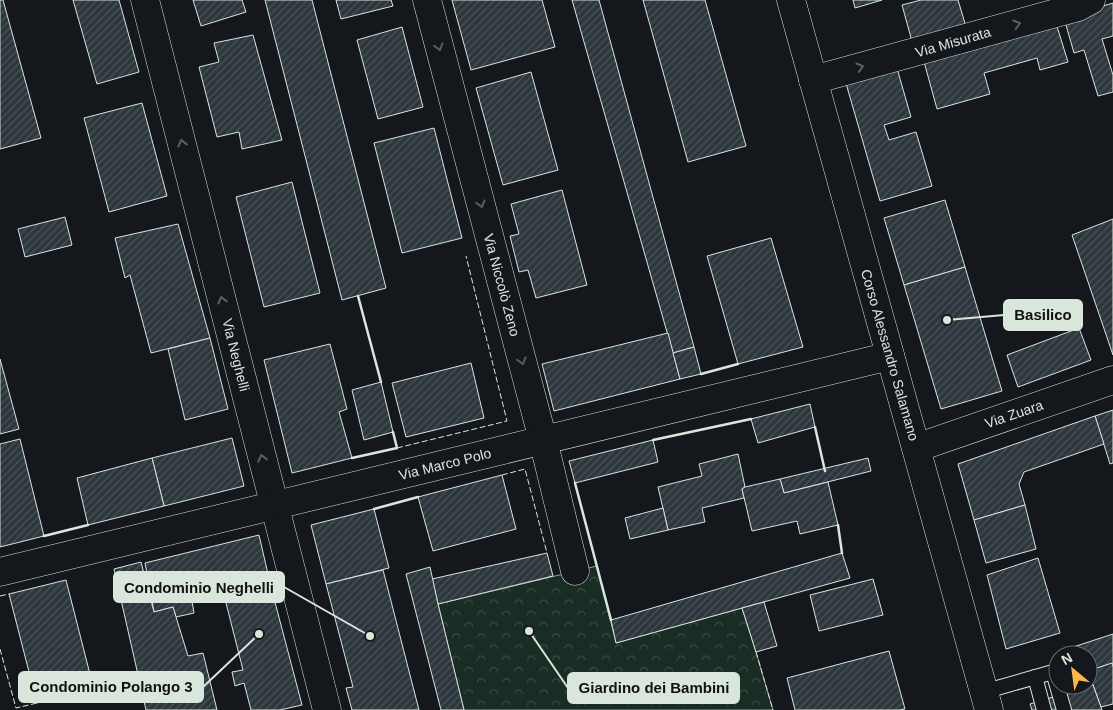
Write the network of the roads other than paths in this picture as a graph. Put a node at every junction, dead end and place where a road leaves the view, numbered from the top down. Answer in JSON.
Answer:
{"nodes":[{"id":1,"x":145,"y":0,"type":"edge"},
{"id":2,"x":427,"y":0,"type":"edge"},
{"id":3,"x":790,"y":0,"type":"edge"},
{"id":4,"x":1091,"y":0,"type":"edge"},
{"id":5,"x":813,"y":80,"type":"junction"},
{"id":6,"x":890,"y":356,"type":"junction"},
{"id":7,"x":1113,"y":380,"type":"edge"},
{"id":8,"x":543,"y":440,"type":"junction"},
{"id":9,"x":916,"y":448,"type":"junction"},
{"id":10,"x":274,"y":505,"type":"junction"},
{"id":11,"x":575,"y":571,"type":"dead end"},
{"id":12,"x":0,"y":572,"type":"edge"},
{"id":13,"x":1035,"y":677,"type":"junction"},
{"id":14,"x":986,"y":701,"type":"edge"},
{"id":15,"x":327,"y":710,"type":"edge"},
{"id":16,"x":1044,"y":710,"type":"edge"},
{"id":17,"x":1064,"y":710,"type":"edge"}],
"edges":[{"from":10,"to":1,"type":"street","name":"Via Neghelli","one_way":true},
{"from":2,"to":8,"type":"street","name":"Via Niccolò Zeno","one_way":true},
{"from":3,"to":5,"type":"street","name":"Corso Alessandro Salamano"},
{"from":5,"to":4,"type":"street","name":"Via Misurata","one_way":true},
{"from":5,"to":6,"type":"street","name":"Corso Alessandro Salamano"},
{"from":6,"to":8,"type":"street","name":"Via Marco Polo"},
{"from":6,"to":9,"type":"street","name":"Corso Alessandro Salamano"},
{"from":7,"to":9,"type":"street","name":"Via Zuara"},
{"from":8,"to":10,"type":"street","name":"Via Marco Polo"},
{"from":8,"to":11,"type":"street","name":"Via Niccolò Zeno"},
{"from":9,"to":14,"type":"street","name":"Corso Alessandro Salamano"},
{"from":10,"to":12,"type":"street","name":"Via Marco Polo"},
{"from":10,"to":15,"type":"street","name":"Via Neghelli"},
{"from":13,"to":14,"type":"lane"},
{"from":13,"to":16,"type":"lane"},
{"from":13,"to":17,"type":"lane"}]}
